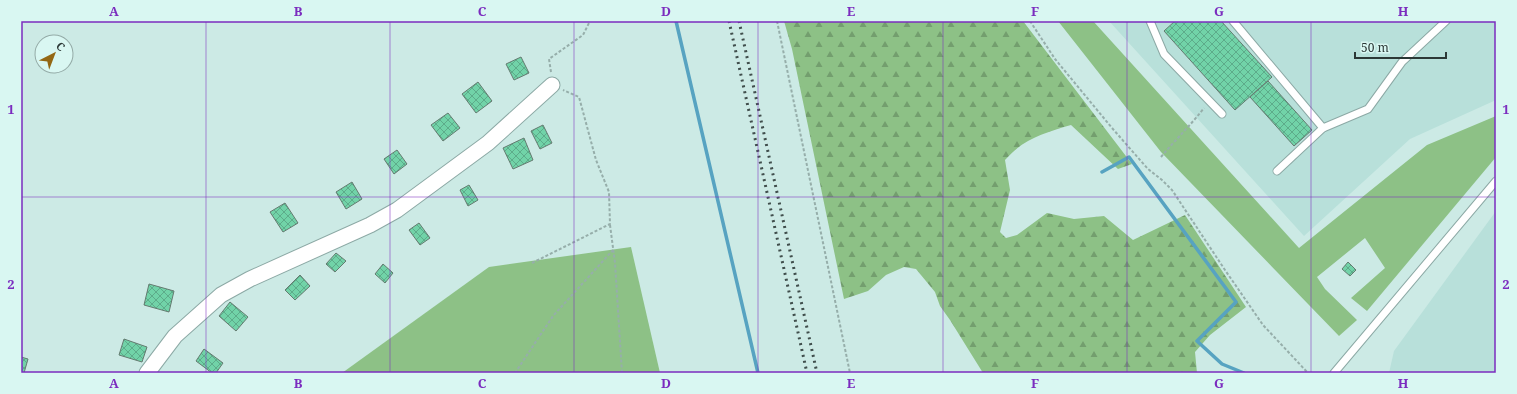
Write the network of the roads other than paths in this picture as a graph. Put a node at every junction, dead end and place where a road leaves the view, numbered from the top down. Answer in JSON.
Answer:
{"nodes":[{"id":1,"x":1150,"y":21,"type":"edge"},
{"id":2,"x":1233,"y":21,"type":"edge"},
{"id":3,"x":1446,"y":21,"type":"edge"},
{"id":4,"x":552,"y":85,"type":"road end"},
{"id":5,"x":1222,"y":114,"type":"dead end"},
{"id":6,"x":1324,"y":128,"type":"junction"},
{"id":7,"x":1277,"y":171,"type":"dead end"},
{"id":8,"x":1496,"y":181,"type":"edge"},
{"id":9,"x":148,"y":373,"type":"edge"},
{"id":10,"x":1334,"y":373,"type":"edge"}],
"edges":[{"from":1,"to":5,"type":"lane"},
{"from":2,"to":6,"type":"lane"},
{"from":3,"to":6,"type":"lane"},
{"from":4,"to":9,"type":"street"},
{"from":6,"to":7,"type":"lane"},
{"from":8,"to":10,"type":"lane"}]}
